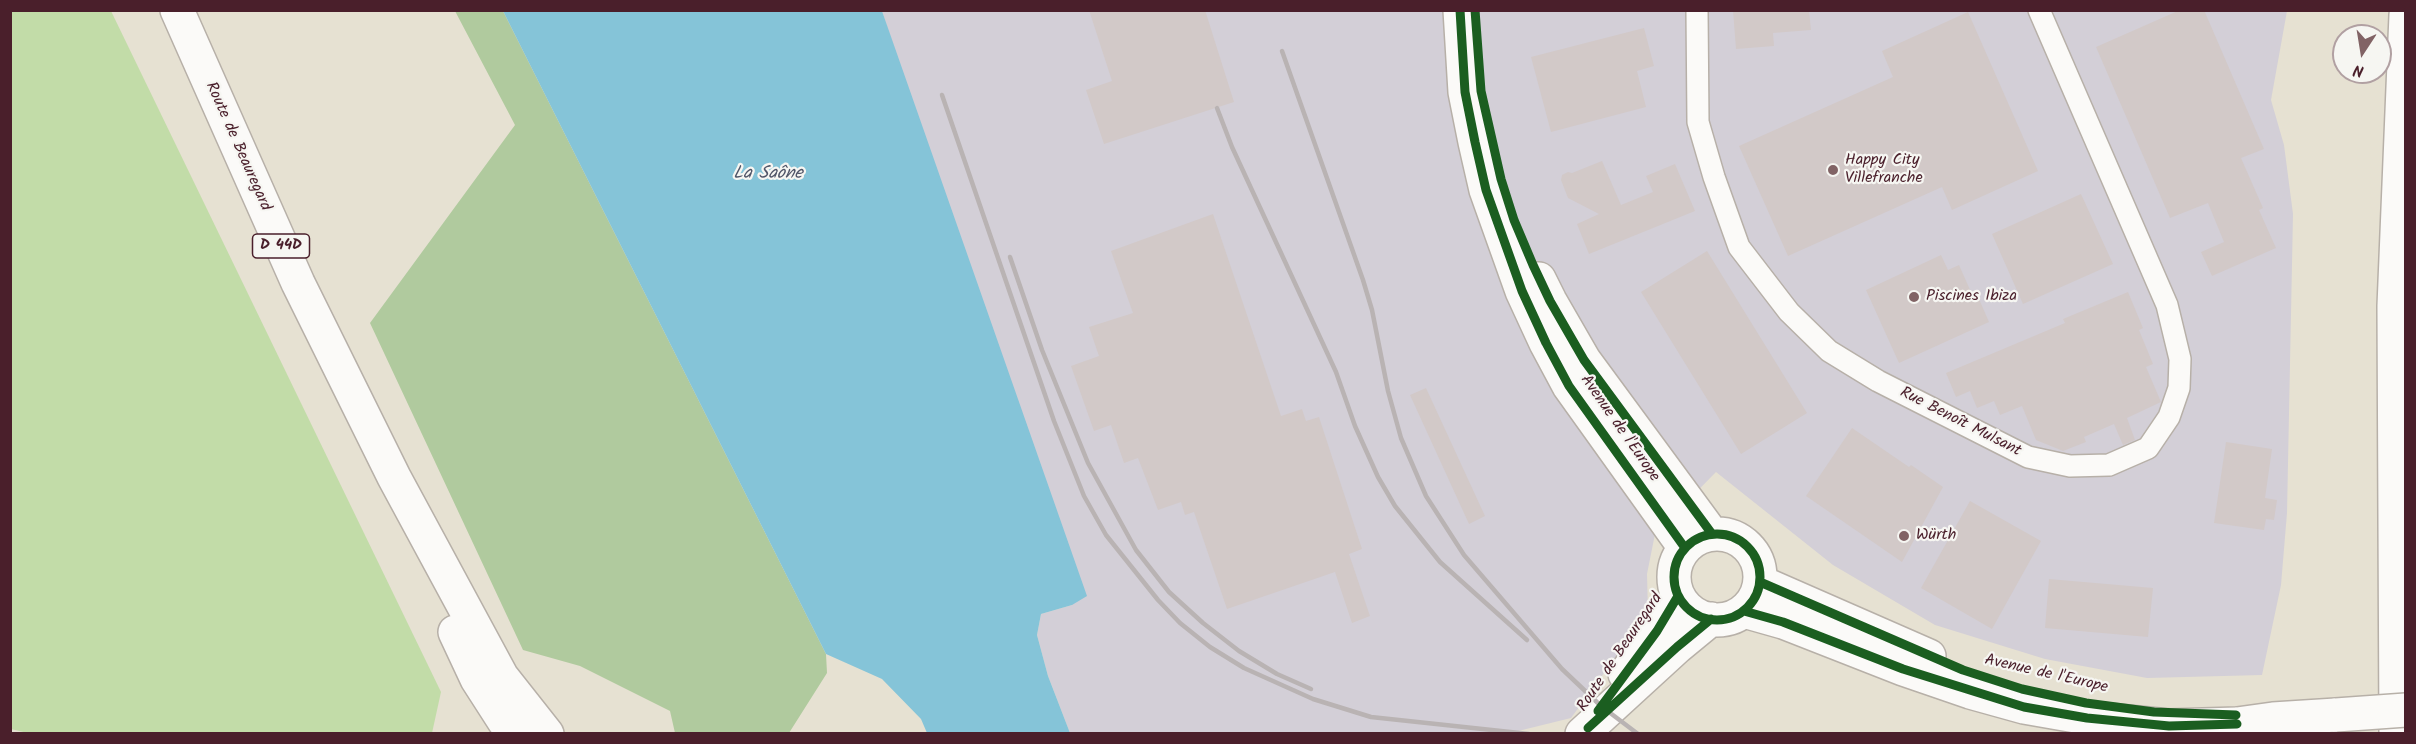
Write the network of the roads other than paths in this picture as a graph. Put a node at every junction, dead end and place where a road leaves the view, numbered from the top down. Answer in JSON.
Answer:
{"nodes":[{"id":1,"x":177,"y":10,"type":"edge"},
{"id":2,"x":1460,"y":10,"type":"edge"},
{"id":3,"x":1475,"y":10,"type":"edge"},
{"id":4,"x":1697,"y":10,"type":"edge"},
{"id":5,"x":2038,"y":10,"type":"edge"},
{"id":6,"x":2406,"y":15,"type":"edge"},
{"id":7,"x":394,"y":477,"type":"junction"},
{"id":8,"x":1698,"y":541,"type":"junction"},
{"id":9,"x":1760,"y":582,"type":"junction"},
{"id":10,"x":1678,"y":596,"type":"junction"},
{"id":11,"x":1744,"y":611,"type":"junction"},
{"id":12,"x":1711,"y":620,"type":"junction"},
{"id":13,"x":2406,"y":710,"type":"edge"},
{"id":14,"x":2249,"y":719,"type":"junction"},
{"id":15,"x":1585,"y":731,"type":"edge"},
{"id":16,"x":516,"y":734,"type":"edge"},
{"id":17,"x":547,"y":734,"type":"edge"},
{"id":18,"x":2396,"y":734,"type":"edge"}],
"edges":[{"from":1,"to":7,"type":"main road","name":"Route de Beauregard","number":"D 44D"},
{"from":2,"to":8,"type":"main road","name":"Avenue de l'Europe"},
{"from":3,"to":8,"type":"main road","name":"Avenue de l'Europe"},
{"from":4,"to":5,"type":"street","name":"Rue Benoît Mulsant"},
{"from":6,"to":18,"type":"main road"},
{"from":7,"to":16,"type":"main road","number":"D 44D"},
{"from":7,"to":17,"type":"main road","number":"D 44D"},
{"from":8,"to":9,"type":"main road"},
{"from":8,"to":10,"type":"main road"},
{"from":9,"to":11,"type":"main road"},
{"from":9,"to":14,"type":"main road","name":"Avenue de l'Europe"},
{"from":10,"to":12,"type":"main road"},
{"from":10,"to":15,"type":"main road","name":"Route de Beauregard"},
{"from":11,"to":12,"type":"main road"},
{"from":11,"to":14,"type":"main road","name":"Avenue de l'Europe"},
{"from":12,"to":15,"type":"main road","name":"Route de Beauregard"},
{"from":13,"to":14,"type":"main road","bridge":true}]}
